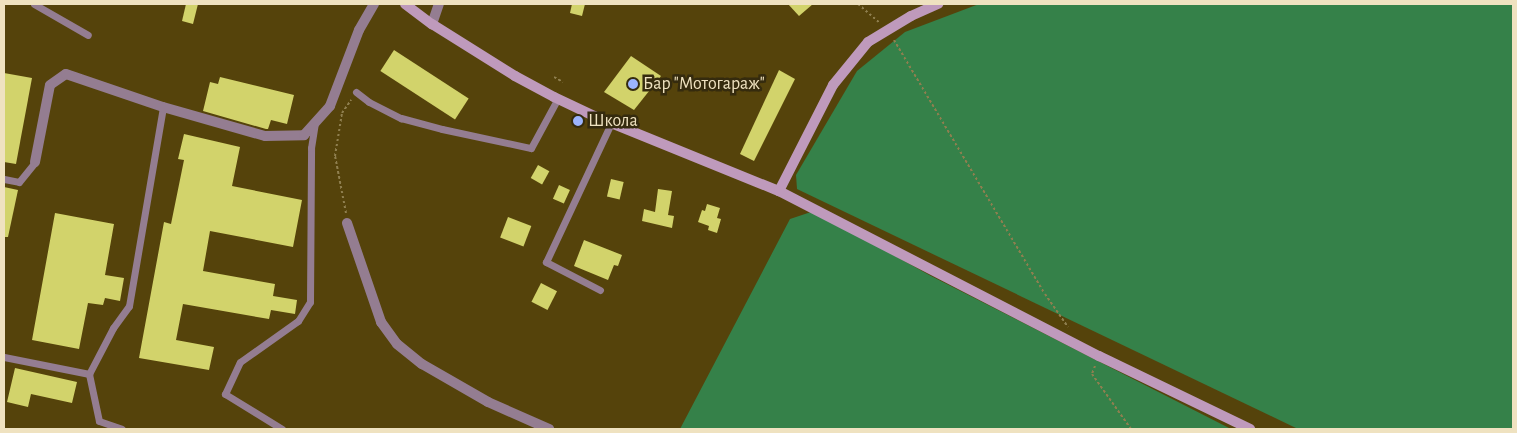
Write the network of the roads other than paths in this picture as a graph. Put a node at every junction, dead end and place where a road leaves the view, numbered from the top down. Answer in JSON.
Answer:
{"nodes":[{"id":1,"x":34,"y":4,"type":"edge"},
{"id":2,"x":374,"y":4,"type":"edge"},
{"id":3,"x":405,"y":4,"type":"edge"},
{"id":4,"x":439,"y":4,"type":"edge"},
{"id":5,"x":938,"y":4,"type":"edge"},
{"id":6,"x":432,"y":24,"type":"junction"},
{"id":7,"x":88,"y":35,"type":"dead end"},
{"id":8,"x":356,"y":92,"type":"road end"},
{"id":9,"x":558,"y":98,"type":"junction"},
{"id":10,"x":163,"y":107,"type":"junction"},
{"id":11,"x":611,"y":123,"type":"junction"},
{"id":12,"x":315,"y":124,"type":"junction"},
{"id":13,"x":35,"y":162,"type":"joint"},
{"id":14,"x":4,"y":179,"type":"edge"},
{"id":15,"x":779,"y":191,"type":"junction"},
{"id":16,"x":348,"y":223,"type":"road end"},
{"id":17,"x":600,"y":290,"type":"dead end"},
{"id":18,"x":4,"y":357,"type":"edge"},
{"id":19,"x":89,"y":374,"type":"junction"},
{"id":20,"x":122,"y":429,"type":"edge"},
{"id":21,"x":282,"y":429,"type":"edge"},
{"id":22,"x":549,"y":429,"type":"edge"},
{"id":23,"x":1250,"y":429,"type":"edge"}],
"edges":[{"from":1,"to":7,"type":"lane"},
{"from":2,"to":12,"type":"street"},
{"from":3,"to":6,"type":"main road"},
{"from":4,"to":6,"type":"street"},
{"from":5,"to":15,"type":"main road"},
{"from":6,"to":9,"type":"main road"},
{"from":8,"to":9,"type":"lane"},
{"from":9,"to":11,"type":"main road"},
{"from":10,"to":12,"type":"street"},
{"from":10,"to":13,"type":"street"},
{"from":10,"to":19,"type":"lane"},
{"from":11,"to":15,"type":"main road"},
{"from":11,"to":17,"type":"lane"},
{"from":12,"to":21,"type":"lane"},
{"from":13,"to":14,"type":"lane"},
{"from":15,"to":23,"type":"main road"},
{"from":16,"to":22,"type":"street"},
{"from":18,"to":19,"type":"lane"},
{"from":19,"to":20,"type":"lane"}]}
